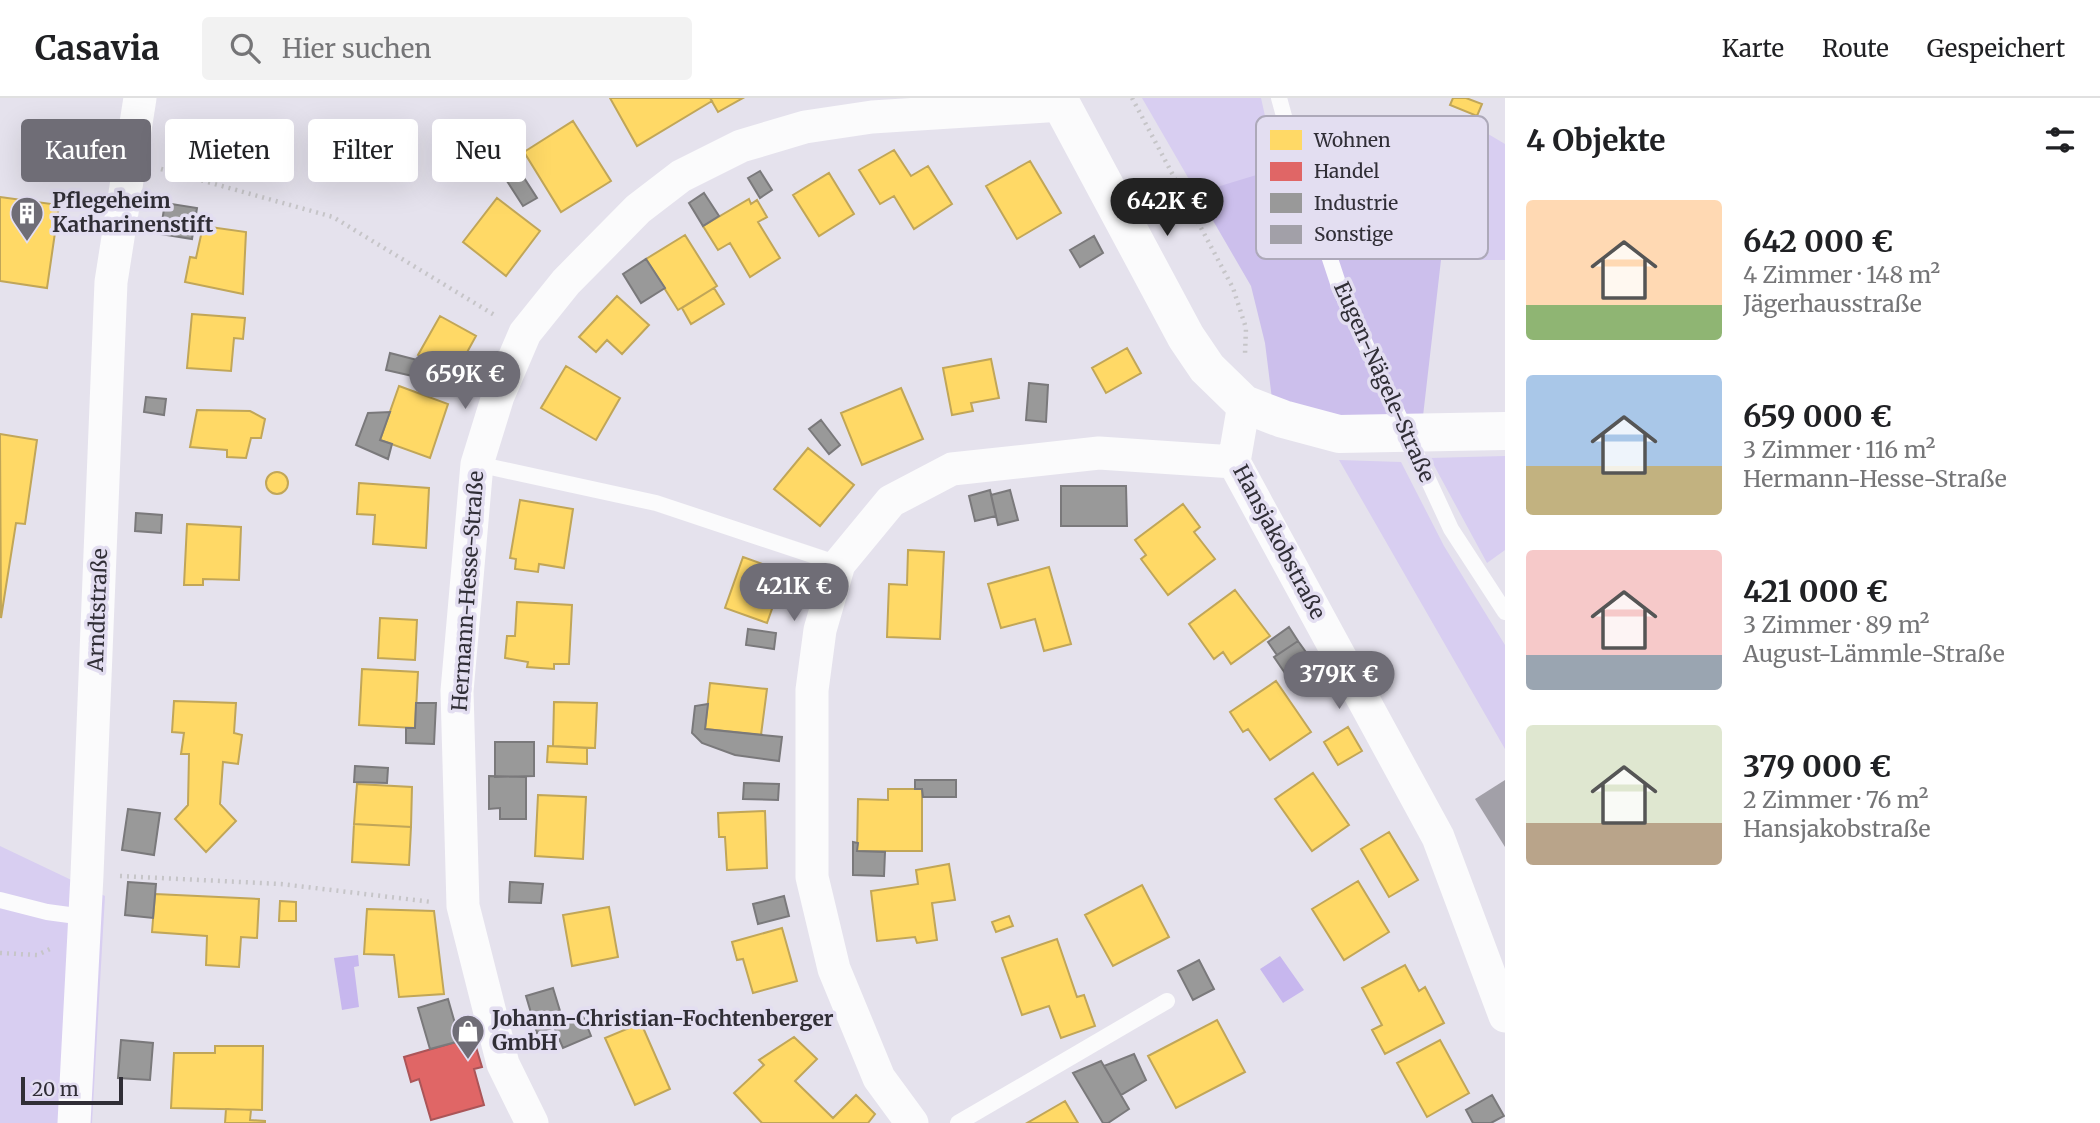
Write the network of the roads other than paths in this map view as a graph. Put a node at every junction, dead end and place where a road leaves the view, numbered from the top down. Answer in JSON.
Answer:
{"nodes":[{"id":1,"x":140,"y":98,"type":"edge"},
{"id":2,"x":1279,"y":98,"type":"edge"},
{"id":3,"x":1060,"y":101,"type":"edge"},
{"id":4,"x":1284,"y":116,"type":"edge"},
{"id":5,"x":1330,"y":259,"type":"edge"},
{"id":6,"x":1244,"y":404,"type":"junction"},
{"id":7,"x":1505,"y":431,"type":"edge"},
{"id":8,"x":1234,"y":462,"type":"junction"},
{"id":9,"x":477,"y":464,"type":"junction"},
{"id":10,"x":839,"y":564,"type":"junction"},
{"id":11,"x":1505,"y":612,"type":"edge"},
{"id":12,"x":0,"y":900,"type":"edge"},
{"id":13,"x":72,"y":916,"type":"junction"},
{"id":14,"x":1167,"y":1000,"type":"dead end"},
{"id":15,"x":1505,"y":1016,"type":"edge"},
{"id":16,"x":74,"y":1123,"type":"edge"},
{"id":17,"x":532,"y":1123,"type":"edge"},
{"id":18,"x":912,"y":1123,"type":"edge"},
{"id":19,"x":958,"y":1123,"type":"edge"}],
"edges":[{"from":1,"to":13,"type":"street","name":"Arndtstraße"},
{"from":2,"to":4,"type":"lane","name":"Eugen-Nägele-Straße"},
{"from":3,"to":6,"type":"street"},
{"from":3,"to":9,"type":"street","name":"Hermann-Hesse-Straße"},
{"from":5,"to":11,"type":"lane","name":"Eugen-Nägele-Straße"},
{"from":6,"to":7,"type":"street"},
{"from":6,"to":8,"type":"street","name":"Hansjakobstraße"},
{"from":8,"to":10,"type":"street"},
{"from":8,"to":15,"type":"street","name":"Hansjakobstraße"},
{"from":9,"to":10,"type":"lane"},
{"from":9,"to":17,"type":"street","name":"Hermann-Hesse-Straße"},
{"from":10,"to":18,"type":"street"},
{"from":12,"to":13,"type":"lane"},
{"from":13,"to":16,"type":"street","name":"Arndtstraße"},
{"from":14,"to":19,"type":"lane"}]}
